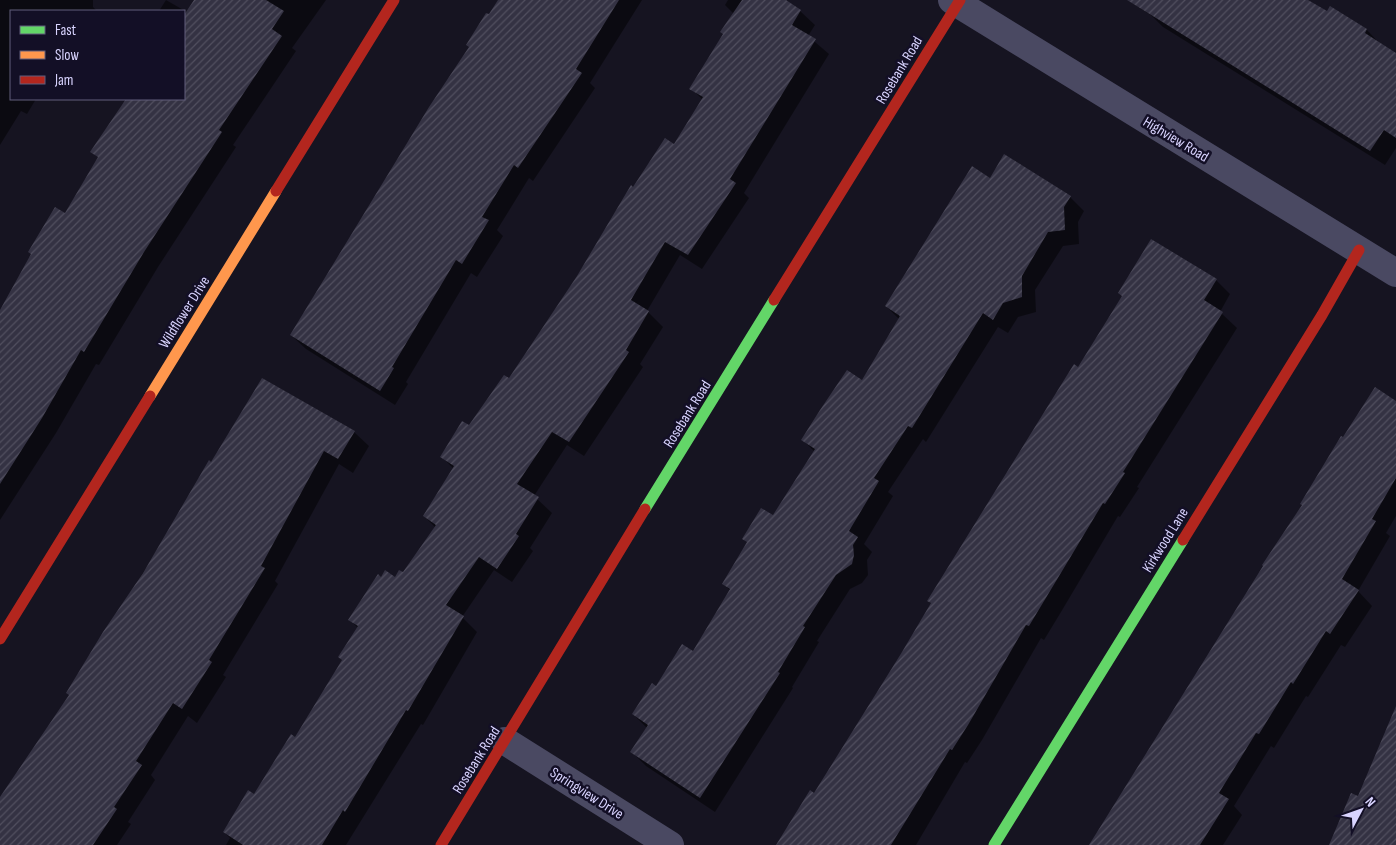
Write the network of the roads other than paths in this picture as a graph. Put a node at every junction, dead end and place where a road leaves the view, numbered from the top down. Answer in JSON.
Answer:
{"nodes":[{"id":1,"x":394,"y":0,"type":"edge"},
{"id":2,"x":956,"y":1,"type":"edge"},
{"id":3,"x":1359,"y":250,"type":"junction"},
{"id":4,"x":1396,"y":273,"type":"edge"},
{"id":5,"x":0,"y":639,"type":"edge"},
{"id":6,"x":505,"y":741,"type":"junction"},
{"id":7,"x":441,"y":845,"type":"edge"},
{"id":8,"x":670,"y":845,"type":"edge"},
{"id":9,"x":994,"y":845,"type":"edge"}],
"edges":[{"from":1,"to":5,"type":"street","name":"Wildflower Drive"},
{"from":2,"to":3,"type":"street","name":"Highview Road"},
{"from":2,"to":6,"type":"street","name":"Rosebank Road"},
{"from":3,"to":4,"type":"street","name":"Highview Road"},
{"from":3,"to":9,"type":"street","name":"Kirkwood Lane"},
{"from":6,"to":7,"type":"street","name":"Rosebank Road"},
{"from":6,"to":8,"type":"street","name":"Springview Drive"}]}
